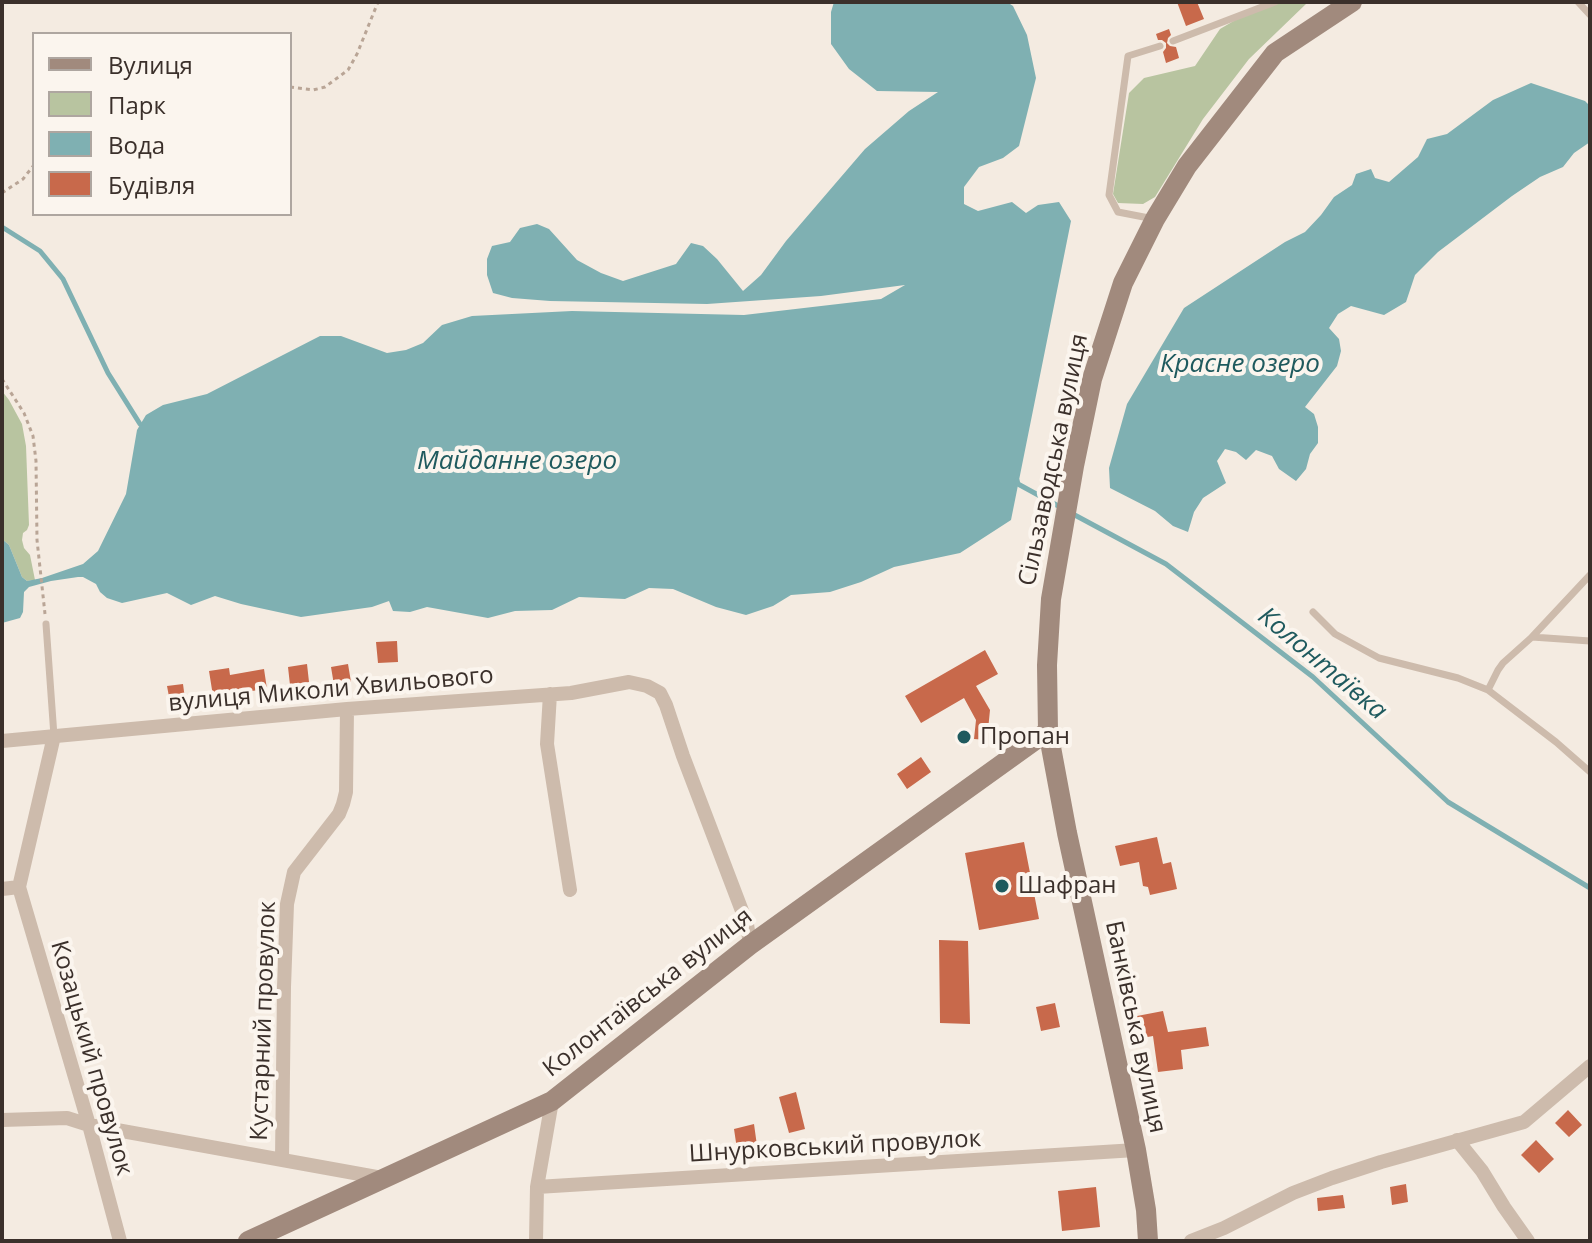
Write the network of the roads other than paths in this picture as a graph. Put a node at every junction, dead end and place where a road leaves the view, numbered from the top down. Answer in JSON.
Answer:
{"nodes":[{"id":1,"x":1275,"y":2,"type":"edge"},
{"id":2,"x":1578,"y":2,"type":"edge"},
{"id":3,"x":1349,"y":3,"type":"edge"},
{"id":4,"x":1590,"y":15,"type":"edge"},
{"id":5,"x":1173,"y":41,"type":"dead end"},
{"id":6,"x":1160,"y":46,"type":"dead end"},
{"id":7,"x":1155,"y":219,"type":"junction"},
{"id":8,"x":1590,"y":575,"type":"edge"},
{"id":9,"x":1313,"y":612,"type":"dead end"},
{"id":10,"x":46,"y":624,"type":"road end"},
{"id":11,"x":1532,"y":637,"type":"junction"},
{"id":12,"x":1590,"y":641,"type":"edge"},
{"id":13,"x":1488,"y":690,"type":"junction"},
{"id":14,"x":550,"y":694,"type":"junction"},
{"id":15,"x":347,"y":709,"type":"junction"},
{"id":16,"x":1048,"y":731,"type":"junction"},
{"id":17,"x":54,"y":736,"type":"junction"},
{"id":18,"x":2,"y":741,"type":"edge"},
{"id":19,"x":1590,"y":772,"type":"edge"},
{"id":20,"x":19,"y":887,"type":"junction"},
{"id":21,"x":2,"y":889,"type":"edge"},
{"id":22,"x":570,"y":890,"type":"dead end"},
{"id":23,"x":750,"y":945,"type":"junction"},
{"id":24,"x":1590,"y":1066,"type":"edge"},
{"id":25,"x":552,"y":1101,"type":"junction"},
{"id":26,"x":2,"y":1120,"type":"edge"},
{"id":27,"x":89,"y":1125,"type":"junction"},
{"id":28,"x":1457,"y":1140,"type":"junction"},
{"id":29,"x":1136,"y":1150,"type":"junction"},
{"id":30,"x":282,"y":1159,"type":"junction"},
{"id":31,"x":382,"y":1178,"type":"junction"},
{"id":32,"x":537,"y":1187,"type":"junction"},
{"id":33,"x":120,"y":1241,"type":"edge"},
{"id":34,"x":248,"y":1241,"type":"edge"},
{"id":35,"x":536,"y":1241,"type":"edge"},
{"id":36,"x":1148,"y":1241,"type":"edge"},
{"id":37,"x":1191,"y":1241,"type":"edge"},
{"id":38,"x":1528,"y":1241,"type":"edge"}],
"edges":[{"from":1,"to":5,"type":"lane"},
{"from":2,"to":4,"type":"lane"},
{"from":3,"to":7,"type":"main road","name":"Сільзаводська вулиця"},
{"from":6,"to":7,"type":"lane"},
{"from":7,"to":16,"type":"main road","name":"Сільзаводська вулиця"},
{"from":8,"to":11,"type":"lane"},
{"from":9,"to":13,"type":"lane"},
{"from":10,"to":17,"type":"lane"},
{"from":11,"to":12,"type":"lane"},
{"from":11,"to":13,"type":"lane"},
{"from":13,"to":19,"type":"lane"},
{"from":14,"to":15,"type":"street","name":"вулиця Миколи Хвильового"},
{"from":14,"to":22,"type":"street"},
{"from":14,"to":23,"type":"street","name":"вулиця Миколи Хвильового"},
{"from":15,"to":17,"type":"street","name":"вулиця Миколи Хвильового"},
{"from":15,"to":30,"type":"street","name":"Кустарний провулок"},
{"from":16,"to":23,"type":"main road","name":"Колонтаївська вулиця"},
{"from":16,"to":29,"type":"main road","name":"Банківська вулиця"},
{"from":17,"to":18,"type":"street","name":"вулиця Миколи Хвильового"},
{"from":17,"to":20,"type":"street"},
{"from":20,"to":21,"type":"street"},
{"from":20,"to":27,"type":"street","name":"Козацький провулок"},
{"from":23,"to":25,"type":"main road","name":"Колонтаївська вулиця"},
{"from":24,"to":28,"type":"street"},
{"from":25,"to":31,"type":"main road","name":"Колонтаївська вулиця"},
{"from":25,"to":32,"type":"street"},
{"from":26,"to":27,"type":"street"},
{"from":27,"to":30,"type":"street"},
{"from":27,"to":33,"type":"street","name":"Козацький провулок"},
{"from":28,"to":37,"type":"street"},
{"from":28,"to":38,"type":"street"},
{"from":29,"to":32,"type":"street","name":"Шнурковський провулок"},
{"from":29,"to":36,"type":"main road","name":"Банківська вулиця"},
{"from":30,"to":31,"type":"street"},
{"from":31,"to":34,"type":"main road","name":"Колонтаївська вулиця"},
{"from":32,"to":35,"type":"street"}]}
